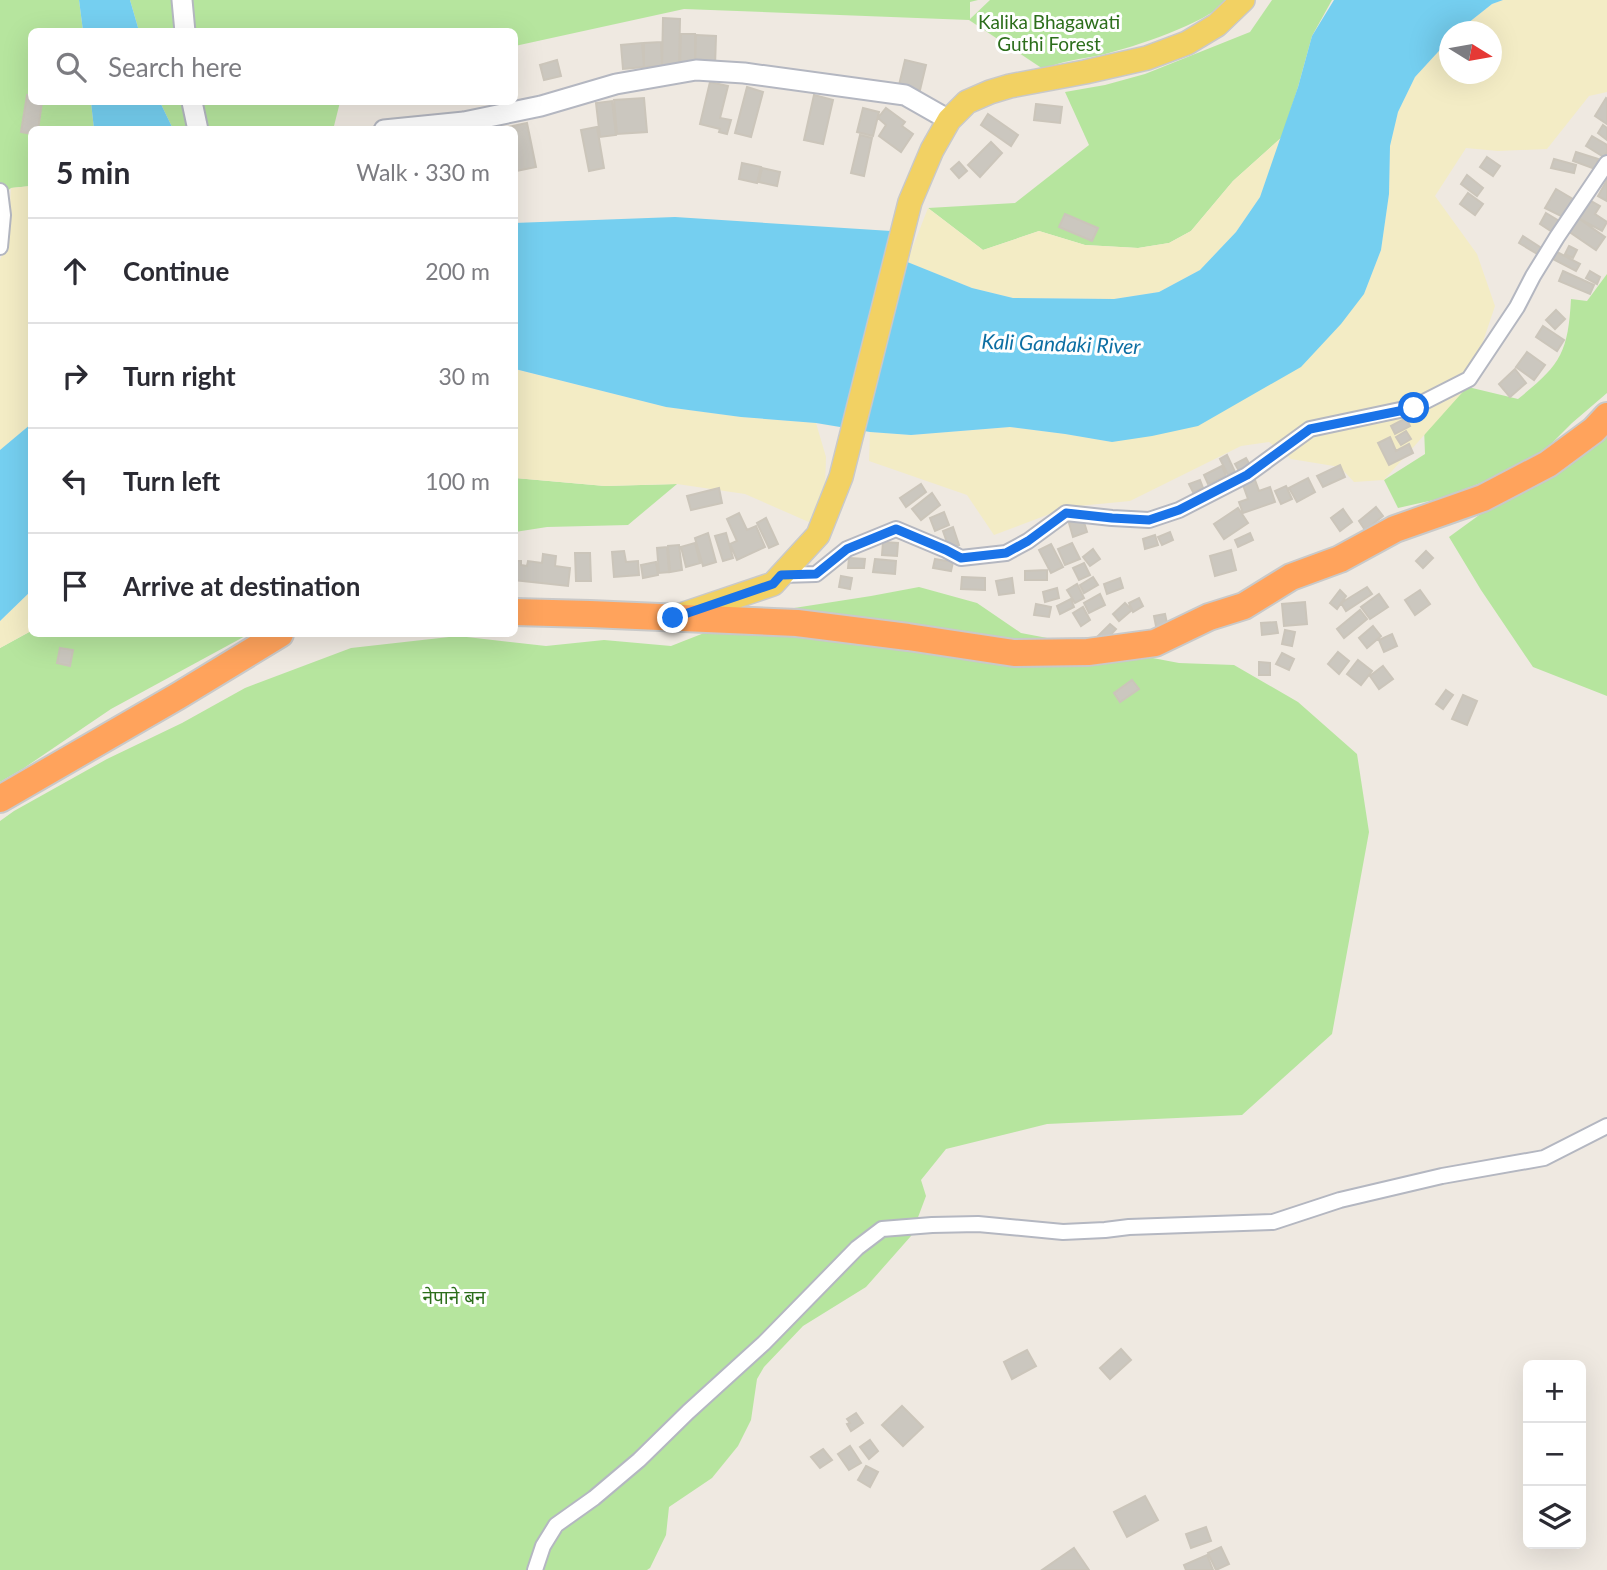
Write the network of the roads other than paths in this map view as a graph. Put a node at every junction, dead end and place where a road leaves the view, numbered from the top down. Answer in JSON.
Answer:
{"nodes":[{"id":1,"x":182,"y":0,"type":"edge"},
{"id":2,"x":1243,"y":0,"type":"edge"},
{"id":3,"x":185,"y":28,"type":"edge"},
{"id":4,"x":193,"y":105,"type":"edge"},
{"id":5,"x":950,"y":120,"type":"junction"},
{"id":6,"x":197,"y":126,"type":"edge"},
{"id":7,"x":424,"y":126,"type":"edge"},
{"id":8,"x":1607,"y":163,"type":"edge"},
{"id":9,"x":0,"y":191,"type":"edge"},
{"id":10,"x":0,"y":247,"type":"edge"},
{"id":11,"x":1607,"y":416,"type":"edge"},
{"id":12,"x":781,"y":575,"type":"junction"},
{"id":13,"x":518,"y":612,"type":"edge"},
{"id":14,"x":673,"y":618,"type":"junction"},
{"id":15,"x":275,"y":637,"type":"edge"},
{"id":16,"x":0,"y":799,"type":"edge"},
{"id":17,"x":1607,"y":1126,"type":"edge"},
{"id":18,"x":535,"y":1570,"type":"edge"}],
"edges":[{"from":1,"to":3,"type":"main road"},
{"from":2,"to":5,"type":"main road"},
{"from":4,"to":6,"type":"main road"},
{"from":5,"to":7,"type":"main road"},
{"from":5,"to":12,"type":"main road"},
{"from":8,"to":12,"type":"street"},
{"from":9,"to":10,"type":"street"},
{"from":11,"to":14,"type":"highway"},
{"from":12,"to":14,"type":"main road"},
{"from":13,"to":14,"type":"highway"},
{"from":15,"to":16,"type":"highway"},
{"from":17,"to":18,"type":"street"}]}
